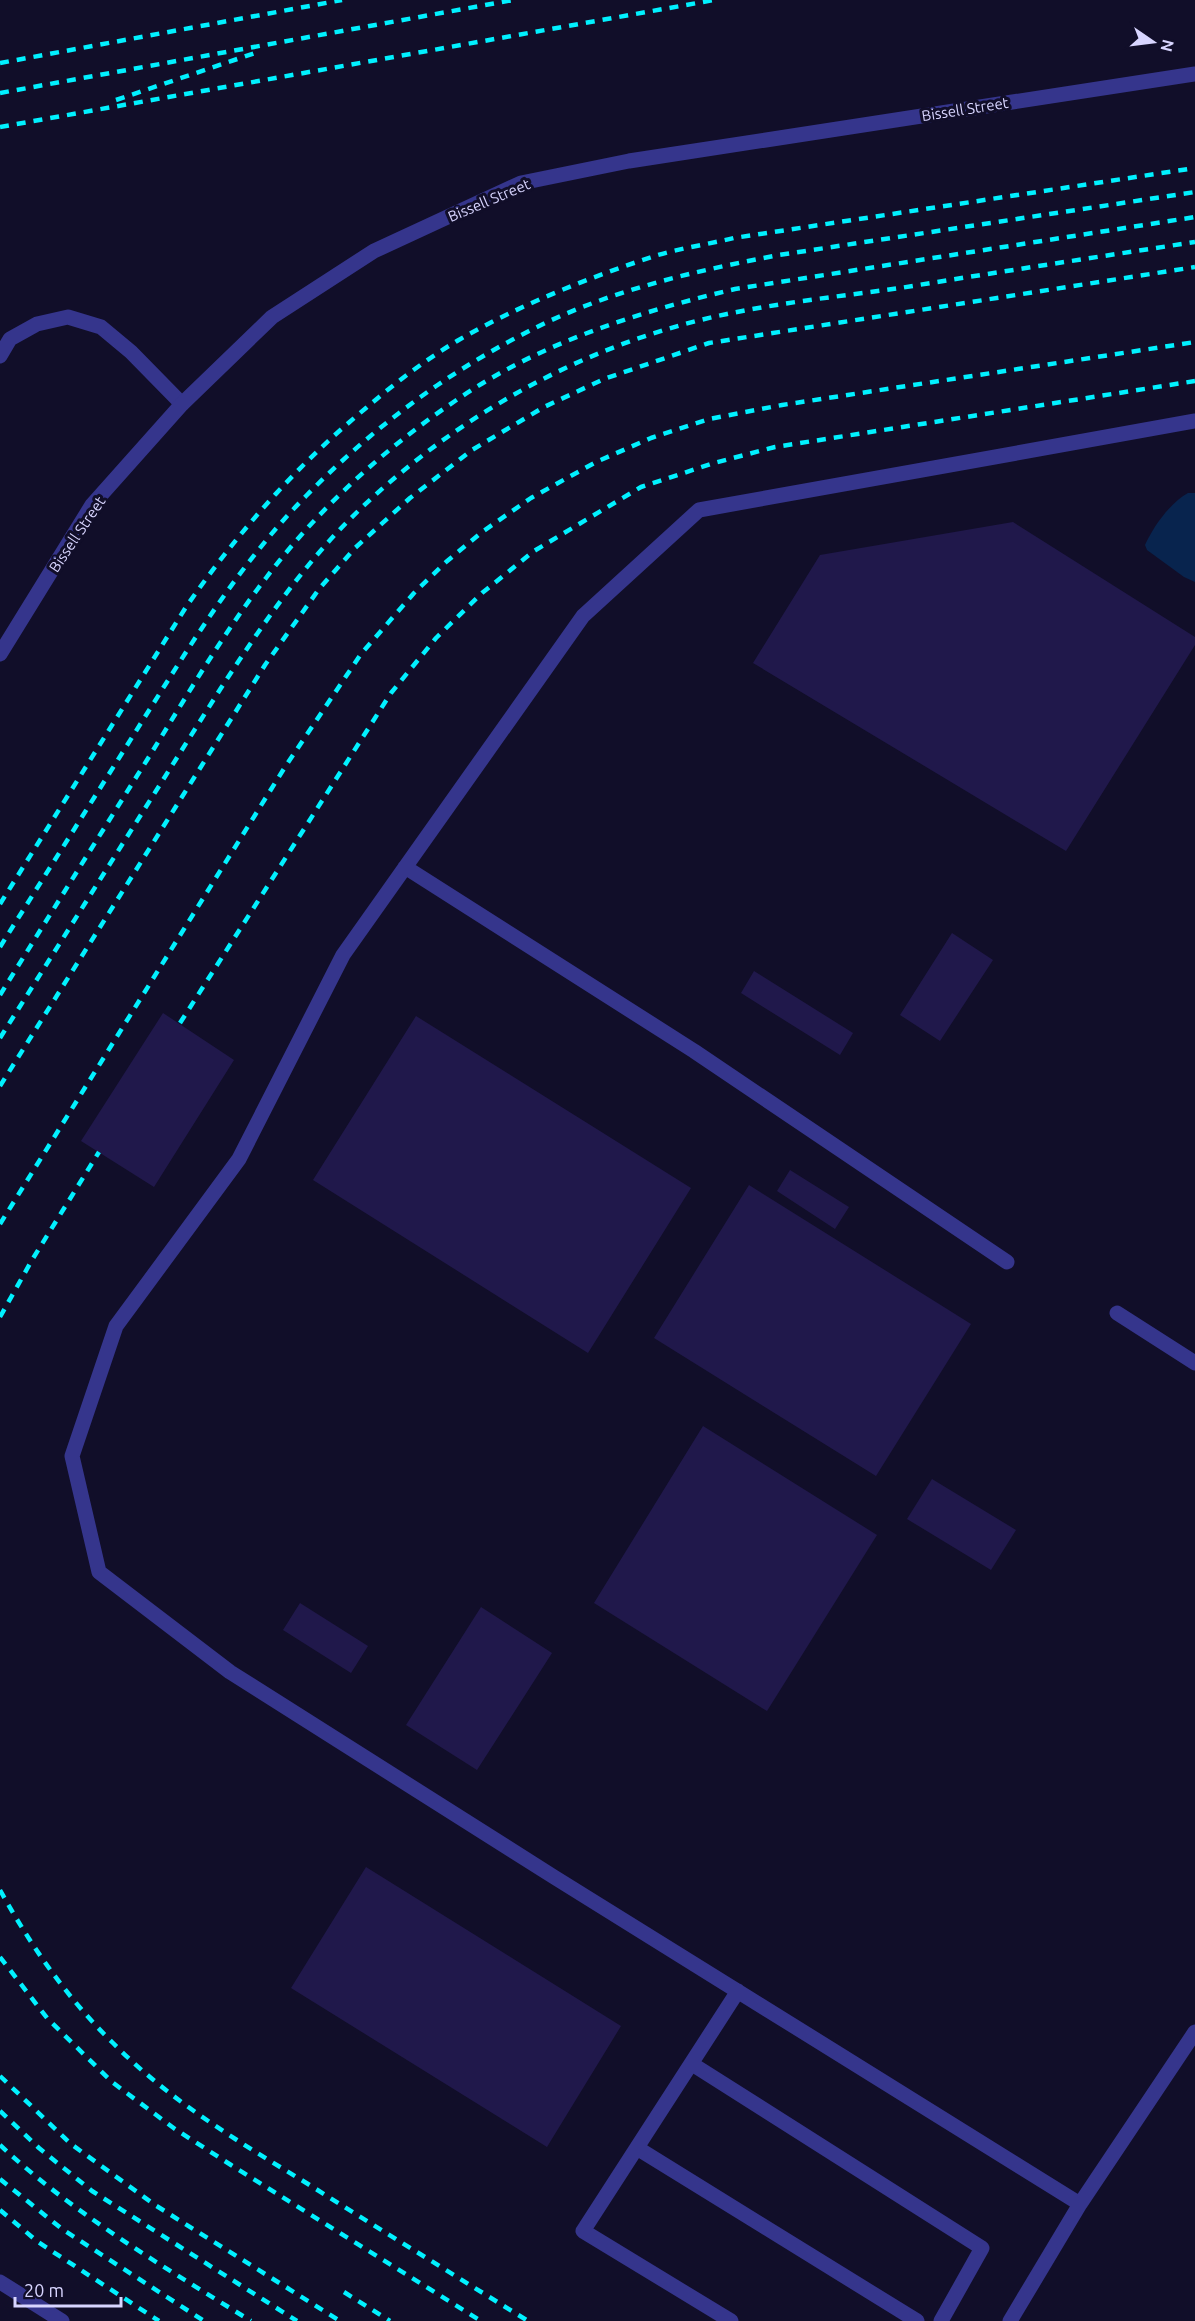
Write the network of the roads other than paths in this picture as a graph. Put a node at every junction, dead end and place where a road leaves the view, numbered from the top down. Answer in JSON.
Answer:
{"nodes":[{"id":1,"x":1195,"y":74,"type":"edge"},
{"id":2,"x":0,"y":356,"type":"edge"},
{"id":3,"x":182,"y":404,"type":"junction"},
{"id":4,"x":1195,"y":421,"type":"edge"},
{"id":5,"x":0,"y":654,"type":"edge"},
{"id":6,"x":405,"y":867,"type":"junction"},
{"id":7,"x":1007,"y":1262,"type":"dead end"},
{"id":8,"x":1117,"y":1313,"type":"dead end"},
{"id":9,"x":1195,"y":1363,"type":"edge"},
{"id":10,"x":738,"y":1991,"type":"junction"},
{"id":11,"x":1195,"y":2032,"type":"edge"},
{"id":12,"x":692,"y":2064,"type":"junction"},
{"id":13,"x":637,"y":2148,"type":"junction"},
{"id":14,"x":1080,"y":2204,"type":"junction"},
{"id":15,"x":0,"y":2282,"type":"edge"},
{"id":16,"x":62,"y":2321,"type":"edge"},
{"id":17,"x":731,"y":2321,"type":"edge"},
{"id":18,"x":917,"y":2321,"type":"edge"},
{"id":19,"x":941,"y":2321,"type":"edge"},
{"id":20,"x":1010,"y":2321,"type":"edge"}],
"edges":[{"from":1,"to":3,"type":"street","name":"Bissell Street"},
{"from":2,"to":3,"type":"street"},
{"from":3,"to":5,"type":"street","name":"Bissell Street"},
{"from":4,"to":6,"type":"street"},
{"from":6,"to":7,"type":"street"},
{"from":6,"to":10,"type":"street"},
{"from":8,"to":9,"type":"street"},
{"from":10,"to":12,"type":"street"},
{"from":10,"to":14,"type":"street"},
{"from":11,"to":14,"type":"street"},
{"from":12,"to":13,"type":"street"},
{"from":12,"to":19,"type":"street"},
{"from":13,"to":17,"type":"street"},
{"from":13,"to":18,"type":"street"},
{"from":14,"to":20,"type":"street"},
{"from":15,"to":16,"type":"street"}]}
